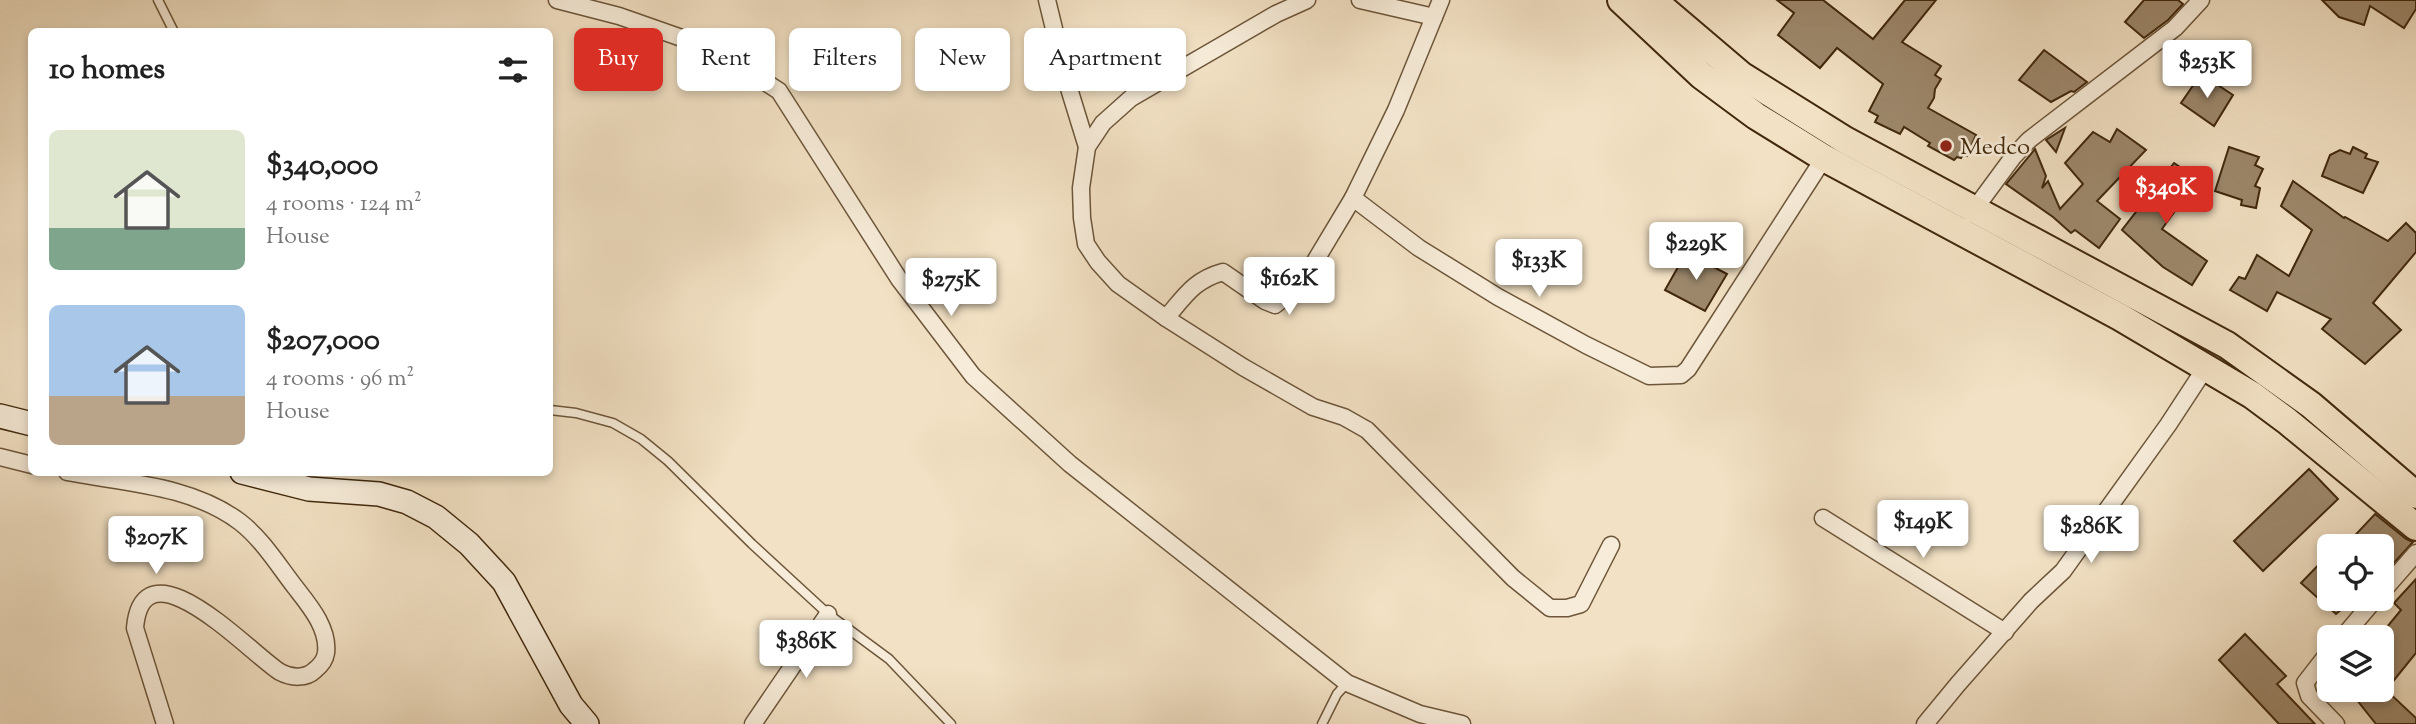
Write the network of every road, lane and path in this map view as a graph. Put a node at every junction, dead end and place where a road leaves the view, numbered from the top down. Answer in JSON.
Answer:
{"nodes":[{"id":1,"x":158,"y":0,"type":"edge"},
{"id":2,"x":557,"y":0,"type":"edge"},
{"id":3,"x":1047,"y":0,"type":"edge"},
{"id":4,"x":1307,"y":0,"type":"edge"},
{"id":5,"x":1360,"y":0,"type":"edge"},
{"id":6,"x":1441,"y":0,"type":"edge"},
{"id":7,"x":1621,"y":0,"type":"edge"},
{"id":8,"x":1653,"y":0,"type":"edge"},
{"id":9,"x":2201,"y":0,"type":"edge"},
{"id":10,"x":1434,"y":18,"type":"junction"},
{"id":11,"x":172,"y":28,"type":"edge"},
{"id":12,"x":1087,"y":147,"type":"junction"},
{"id":13,"x":1824,"y":158,"type":"junction"},
{"id":14,"x":1353,"y":198,"type":"junction"},
{"id":15,"x":1967,"y":220,"type":"junction"},
{"id":16,"x":1166,"y":318,"type":"junction"},
{"id":17,"x":2206,"y":367,"type":"junction"},
{"id":18,"x":553,"y":410,"type":"edge"},
{"id":19,"x":0,"y":416,"type":"edge"},
{"id":20,"x":28,"y":423,"type":"edge"},
{"id":21,"x":0,"y":457,"type":"edge"},
{"id":22,"x":28,"y":464,"type":"edge"},
{"id":23,"x":92,"y":476,"type":"edge"},
{"id":24,"x":258,"y":476,"type":"edge"},
{"id":25,"x":2416,"y":495,"type":"edge"},
{"id":26,"x":1823,"y":518,"type":"dead end"},
{"id":27,"x":2416,"y":527,"type":"edge"},
{"id":28,"x":1611,"y":545,"type":"dead end"},
{"id":29,"x":2416,"y":553,"type":"edge"},
{"id":30,"x":2394,"y":578,"type":"edge"},
{"id":31,"x":2365,"y":611,"type":"edge"},
{"id":32,"x":828,"y":614,"type":"junction"},
{"id":33,"x":2353,"y":625,"type":"edge"},
{"id":34,"x":2005,"y":632,"type":"junction"},
{"id":35,"x":2317,"y":668,"type":"edge"},
{"id":36,"x":1346,"y":683,"type":"junction"},
{"id":37,"x":164,"y":724,"type":"edge"},
{"id":38,"x":587,"y":724,"type":"edge"},
{"id":39,"x":752,"y":724,"type":"edge"},
{"id":40,"x":951,"y":724,"type":"edge"},
{"id":41,"x":1322,"y":724,"type":"edge"},
{"id":42,"x":1462,"y":724,"type":"edge"},
{"id":43,"x":1925,"y":724,"type":"edge"},
{"id":44,"x":2336,"y":724,"type":"edge"}],
"edges":[{"from":1,"to":11,"type":"lane"},
{"from":2,"to":36,"type":"street"},
{"from":3,"to":12,"type":"street"},
{"from":4,"to":12,"type":"street"},
{"from":5,"to":10,"type":"street"},
{"from":6,"to":10,"type":"street"},
{"from":7,"to":13,"type":"main road"},
{"from":8,"to":15,"type":"main road"},
{"from":9,"to":15,"type":"street"},
{"from":10,"to":14,"type":"street"},
{"from":12,"to":16,"type":"street"},
{"from":13,"to":14,"type":"street"},
{"from":13,"to":15,"type":"main road"},
{"from":14,"to":16,"type":"street"},
{"from":15,"to":17,"type":"main road"},
{"from":15,"to":25,"type":"main road"},
{"from":16,"to":28,"type":"street"},
{"from":17,"to":27,"type":"main road"},
{"from":17,"to":34,"type":"street"},
{"from":18,"to":32,"type":"lane"},
{"from":19,"to":20,"type":"street"},
{"from":21,"to":22,"type":"street"},
{"from":23,"to":37,"type":"street"},
{"from":24,"to":38,"type":"street"},
{"from":26,"to":34,"type":"street"},
{"from":29,"to":30,"type":"street"},
{"from":31,"to":33,"type":"street"},
{"from":32,"to":39,"type":"street"},
{"from":32,"to":40,"type":"lane"},
{"from":34,"to":43,"type":"street"},
{"from":35,"to":44,"type":"street"},
{"from":36,"to":41,"type":"lane"},
{"from":36,"to":42,"type":"street"}]}
